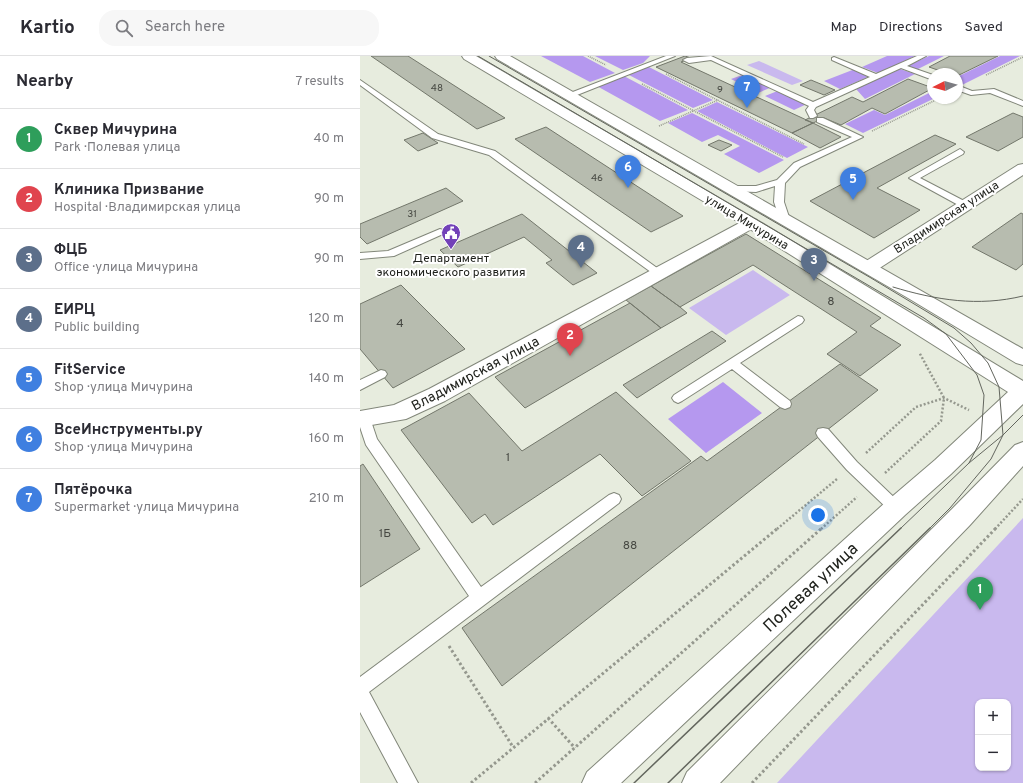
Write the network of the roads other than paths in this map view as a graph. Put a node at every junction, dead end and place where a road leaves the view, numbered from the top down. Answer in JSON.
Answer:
{"nodes":[{"id":1,"x":468,"y":56,"type":"edge"},
{"id":2,"x":501,"y":56,"type":"edge"},
{"id":3,"x":654,"y":56,"type":"edge"},
{"id":4,"x":672,"y":56,"type":"edge"},
{"id":5,"x":923,"y":56,"type":"edge"},
{"id":6,"x":683,"y":58,"type":"edge"},
{"id":7,"x":834,"y":59,"type":"dead end"},
{"id":8,"x":651,"y":64,"type":"junction"},
{"id":9,"x":902,"y":66,"type":"junction"},
{"id":10,"x":927,"y":76,"type":"edge"},
{"id":11,"x":876,"y":77,"type":"junction"},
{"id":12,"x":360,"y":82,"type":"edge"},
{"id":13,"x":963,"y":90,"type":"edge"},
{"id":14,"x":569,"y":94,"type":"junction"},
{"id":15,"x":1023,"y":104,"type":"edge"},
{"id":16,"x":813,"y":105,"type":"junction"},
{"id":17,"x":960,"y":152,"type":"dead end"},
{"id":18,"x":1023,"y":168,"type":"edge"},
{"id":19,"x":780,"y":182,"type":"junction"},
{"id":20,"x":732,"y":189,"type":"junction"},
{"id":21,"x":965,"y":205,"type":"junction"},
{"id":22,"x":785,"y":220,"type":"junction"},
{"id":23,"x":751,"y":223,"type":"junction"},
{"id":24,"x":440,"y":232,"type":"dead end"},
{"id":25,"x":360,"y":256,"type":"edge"},
{"id":26,"x":869,"y":267,"type":"junction"},
{"id":27,"x":659,"y":273,"type":"junction"},
{"id":28,"x":798,"y":320,"type":"dead end"},
{"id":29,"x":1023,"y":358,"type":"edge"},
{"id":30,"x":732,"y":363,"type":"junction"},
{"id":31,"x":381,"y":374,"type":"dead end"},
{"id":32,"x":360,"y":385,"type":"edge"},
{"id":33,"x":1023,"y":391,"type":"edge"},
{"id":34,"x":678,"y":398,"type":"dead end"},
{"id":35,"x":785,"y":404,"type":"dead end"},
{"id":36,"x":362,"y":419,"type":"edge"},
{"id":37,"x":823,"y":433,"type":"dead end"},
{"id":38,"x":1023,"y":451,"type":"edge"},
{"id":39,"x":614,"y":499,"type":"dead end"},
{"id":40,"x":896,"y":508,"type":"junction"},
{"id":41,"x":479,"y":598,"type":"junction"},
{"id":42,"x":360,"y":688,"type":"edge"},
{"id":43,"x":360,"y":694,"type":"edge"},
{"id":44,"x":408,"y":783,"type":"edge"},
{"id":45,"x":598,"y":783,"type":"edge"},
{"id":46,"x":698,"y":783,"type":"edge"}],
"edges":[{"from":1,"to":23,"type":"main road","name":"улица Мичурина"},
{"from":2,"to":14,"type":"main road","name":"улица Мичурина"},
{"from":3,"to":8,"type":"lane"},
{"from":4,"to":8,"type":"lane"},
{"from":5,"to":9,"type":"lane"},
{"from":6,"to":16,"type":"lane"},
{"from":7,"to":11,"type":"lane"},
{"from":8,"to":14,"type":"lane"},
{"from":9,"to":10,"type":"lane"},
{"from":9,"to":11,"type":"lane"},
{"from":11,"to":16,"type":"lane"},
{"from":12,"to":27,"type":"lane"},
{"from":13,"to":15,"type":"lane"},
{"from":14,"to":20,"type":"main road","name":"улица Мичурина"},
{"from":16,"to":19,"type":"lane"},
{"from":17,"to":21,"type":"lane"},
{"from":18,"to":21,"type":"main road","name":"Владимирская улица"},
{"from":19,"to":20,"type":"lane"},
{"from":19,"to":22,"type":"lane"},
{"from":20,"to":22,"type":"main road","name":"улица Мичурина"},
{"from":21,"to":26,"type":"main road","name":"Владимирская улица"},
{"from":22,"to":26,"type":"main road","name":"улица Мичурина"},
{"from":23,"to":27,"type":"main road","name":"Владимирская улица"},
{"from":23,"to":33,"type":"main road","name":"улица Мичурина"},
{"from":24,"to":25,"type":"lane"},
{"from":26,"to":29,"type":"main road","name":"улица Мичурина"},
{"from":27,"to":36,"type":"main road","name":"Владимирская улица"},
{"from":28,"to":30,"type":"lane"},
{"from":30,"to":34,"type":"lane"},
{"from":30,"to":35,"type":"lane"},
{"from":31,"to":32,"type":"lane"},
{"from":33,"to":40,"type":"main road","name":"Полевая улица"},
{"from":36,"to":41,"type":"lane"},
{"from":37,"to":40,"type":"lane"},
{"from":38,"to":46,"type":"main road"},
{"from":39,"to":41,"type":"lane"},
{"from":40,"to":45,"type":"main road","name":"Полевая улица"},
{"from":41,"to":42,"type":"lane"},
{"from":43,"to":44,"type":"lane"}]}
